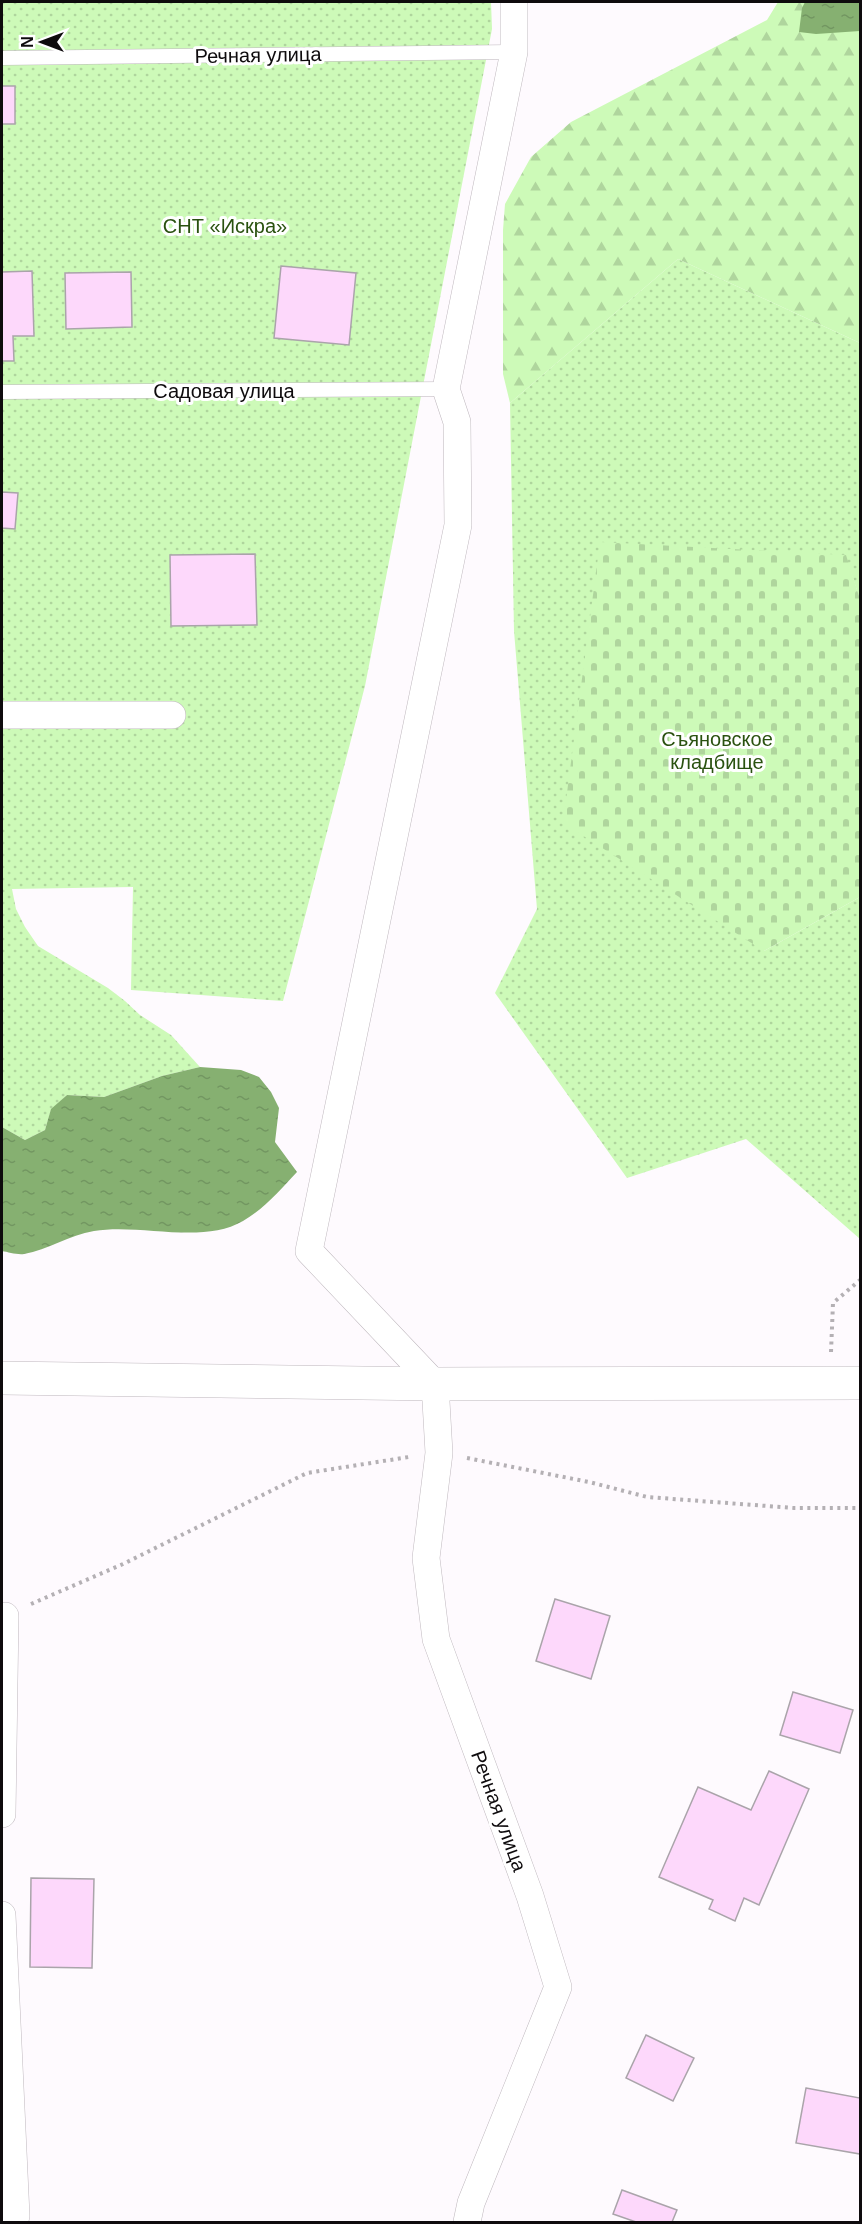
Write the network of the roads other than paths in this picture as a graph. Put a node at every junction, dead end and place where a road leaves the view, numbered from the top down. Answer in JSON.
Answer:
{"nodes":[{"id":1,"x":513,"y":2,"type":"edge"},
{"id":2,"x":514,"y":52,"type":"junction"},
{"id":3,"x":2,"y":58,"type":"edge"},
{"id":4,"x":446,"y":389,"type":"junction"},
{"id":5,"x":2,"y":392,"type":"edge"},
{"id":6,"x":2,"y":715,"type":"edge"},
{"id":7,"x":172,"y":715,"type":"dead end"},
{"id":8,"x":2,"y":1378,"type":"edge"},
{"id":9,"x":848,"y":1383,"type":"edge"},
{"id":10,"x":435,"y":1384,"type":"junction"},
{"id":11,"x":5,"y":1616,"type":"road end"},
{"id":12,"x":2,"y":1814,"type":"edge"},
{"id":13,"x":2,"y":1915,"type":"edge"},
{"id":14,"x":14,"y":2223,"type":"edge"},
{"id":15,"x":467,"y":2223,"type":"edge"}],
"edges":[{"from":1,"to":2,"type":"street"},
{"from":2,"to":3,"type":"lane","name":"Речная улица"},
{"from":2,"to":4,"type":"street"},
{"from":4,"to":5,"type":"lane","name":"Садовая улица"},
{"from":4,"to":10,"type":"street"},
{"from":6,"to":7,"type":"street"},
{"from":8,"to":10,"type":"main road"},
{"from":9,"to":10,"type":"main road"},
{"from":10,"to":15,"type":"street","name":"Речная улица"},
{"from":11,"to":12,"type":"street"},
{"from":13,"to":14,"type":"street"}]}
